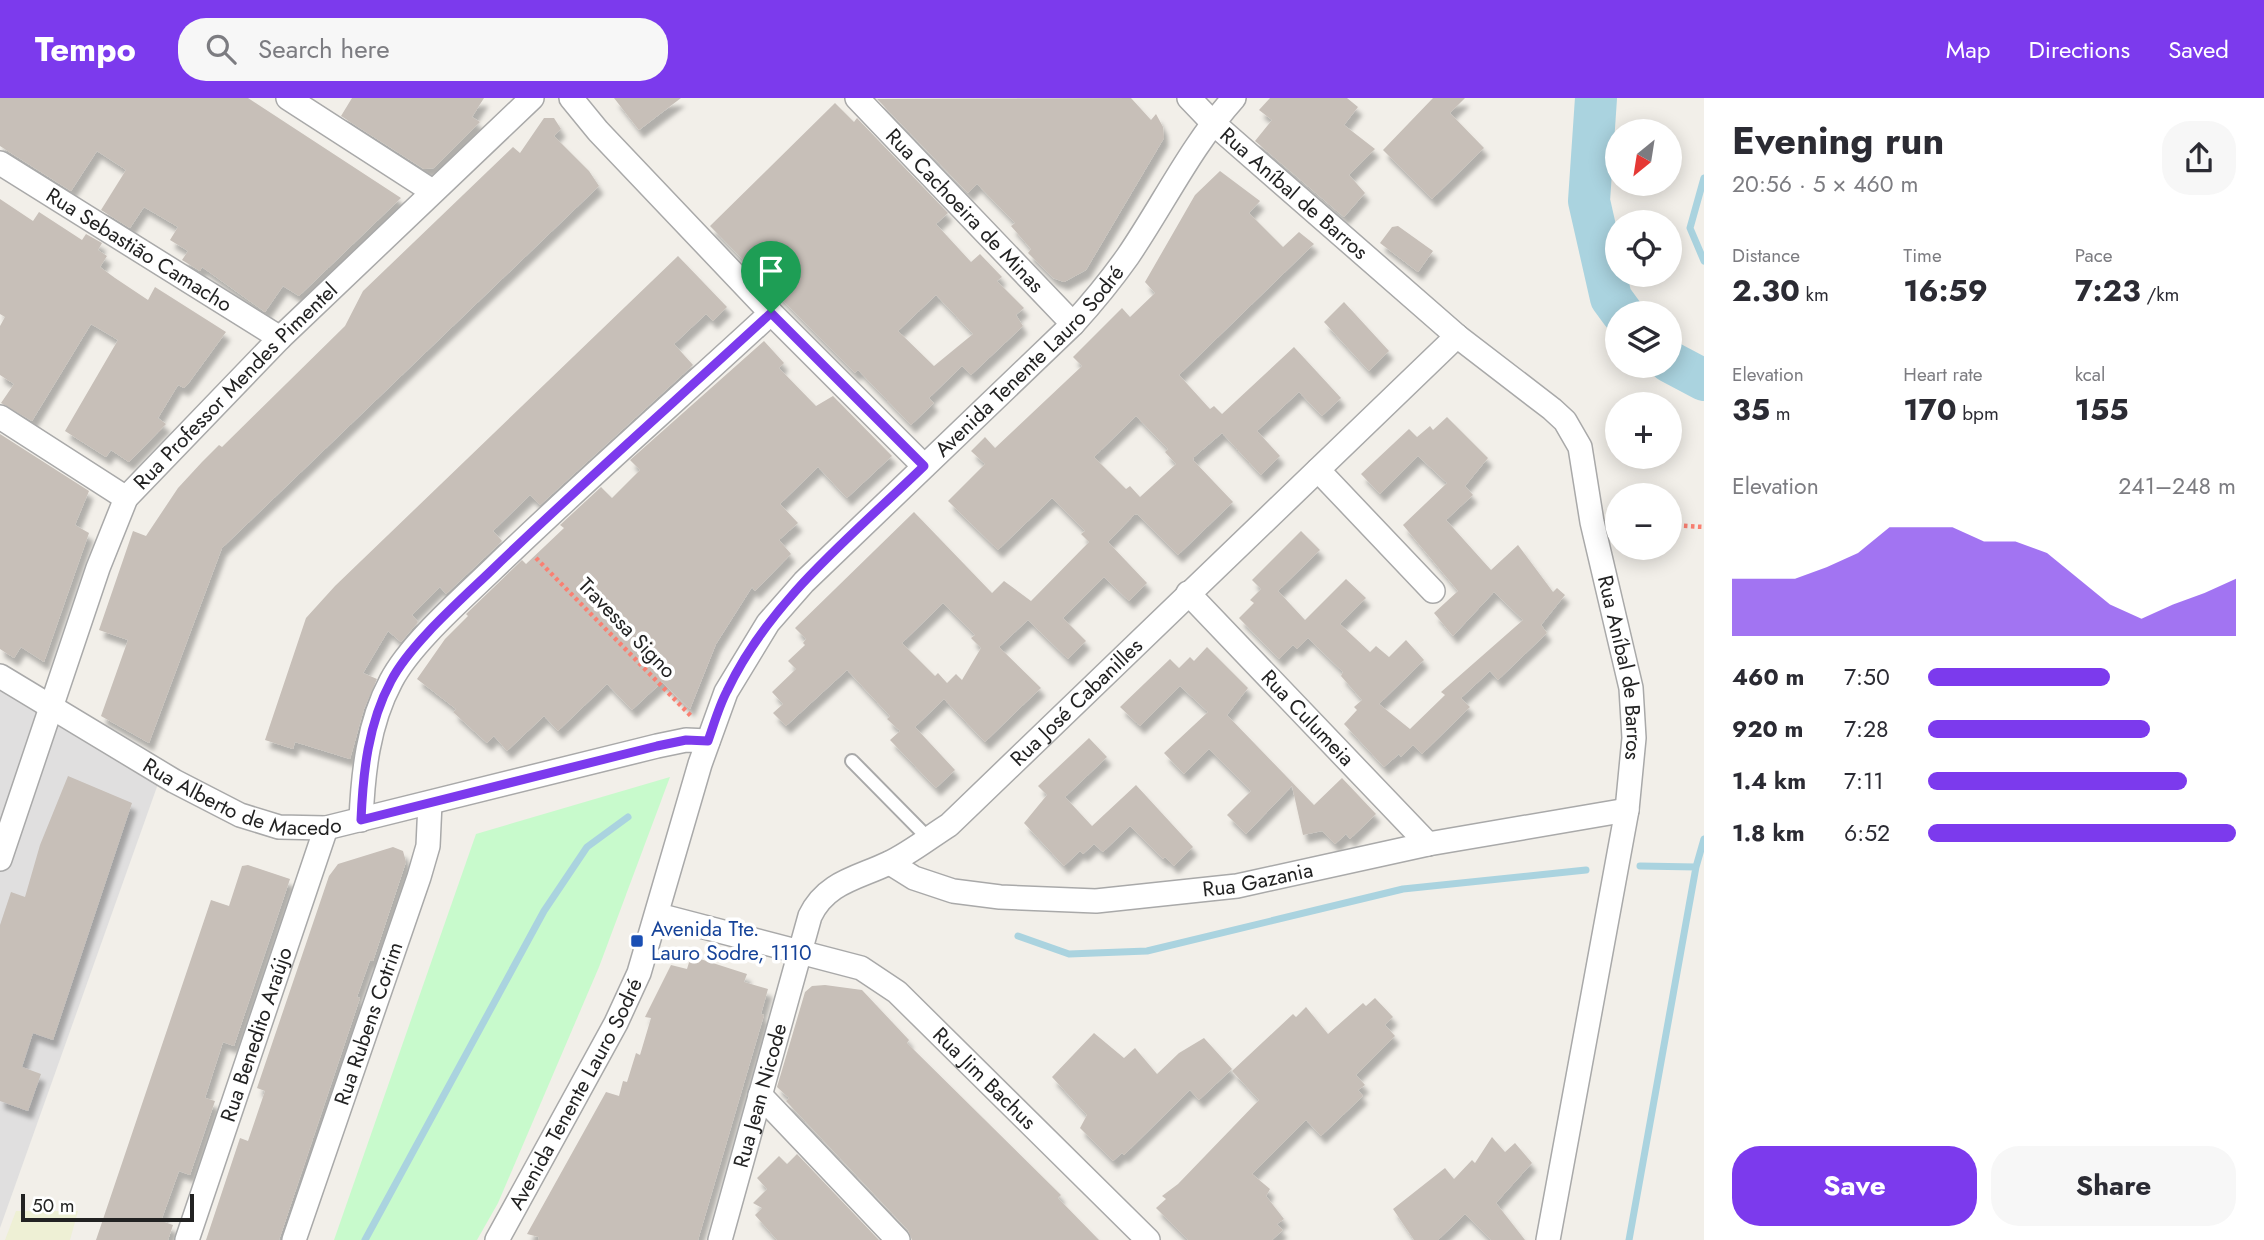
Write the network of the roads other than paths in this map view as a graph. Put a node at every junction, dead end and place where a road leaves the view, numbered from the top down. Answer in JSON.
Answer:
{"nodes":[{"id":1,"x":288,"y":98,"type":"edge"},
{"id":2,"x":532,"y":98,"type":"edge"},
{"id":3,"x":571,"y":98,"type":"edge"},
{"id":4,"x":857,"y":98,"type":"edge"},
{"id":5,"x":1189,"y":98,"type":"edge"},
{"id":6,"x":1234,"y":98,"type":"edge"},
{"id":7,"x":1212,"y":122,"type":"junction"},
{"id":8,"x":0,"y":163,"type":"edge"},
{"id":9,"x":432,"y":191,"type":"junction"},
{"id":10,"x":771,"y":313,"type":"junction"},
{"id":11,"x":1073,"y":324,"type":"junction"},
{"id":12,"x":1457,"y":336,"type":"junction"},
{"id":13,"x":280,"y":338,"type":"junction"},
{"id":14,"x":0,"y":417,"type":"edge"},
{"id":15,"x":924,"y":466,"type":"junction"},
{"id":16,"x":1318,"y":470,"type":"junction"},
{"id":17,"x":126,"y":498,"type":"junction"},
{"id":18,"x":1433,"y":590,"type":"dead end"},
{"id":19,"x":1188,"y":593,"type":"junction"},
{"id":20,"x":0,"y":676,"type":"edge"},
{"id":21,"x":51,"y":709,"type":"junction"},
{"id":22,"x":709,"y":738,"type":"junction"},
{"id":23,"x":852,"y":761,"type":"dead end"},
{"id":24,"x":430,"y":803,"type":"junction"},
{"id":25,"x":1627,"y":810,"type":"junction"},
{"id":26,"x":361,"y":820,"type":"junction"},
{"id":27,"x":326,"y":828,"type":"junction"},
{"id":28,"x":928,"y":838,"type":"junction"},
{"id":29,"x":1428,"y":844,"type":"junction"},
{"id":30,"x":0,"y":859,"type":"edge"},
{"id":31,"x":890,"y":863,"type":"junction"},
{"id":32,"x":658,"y":915,"type":"junction"},
{"id":33,"x":801,"y":951,"type":"junction"},
{"id":34,"x":760,"y":1095,"type":"junction"},
{"id":35,"x":187,"y":1240,"type":"edge"},
{"id":36,"x":294,"y":1240,"type":"edge"},
{"id":37,"x":497,"y":1240,"type":"edge"},
{"id":38,"x":720,"y":1240,"type":"edge"},
{"id":39,"x":898,"y":1240,"type":"edge"},
{"id":40,"x":1147,"y":1240,"type":"edge"},
{"id":41,"x":1548,"y":1240,"type":"edge"}],
"edges":[{"from":1,"to":9,"type":"street"},
{"from":2,"to":9,"type":"street","name":"Rua Professor Mendes Pimentel"},
{"from":3,"to":10,"type":"street"},
{"from":4,"to":11,"type":"street","name":"Rua Cachoeira de Minas"},
{"from":5,"to":7,"type":"street","name":"Rua Aníbal de Barros"},
{"from":6,"to":7,"type":"street","name":"Avenida Tenente Lauro Sodré"},
{"from":7,"to":11,"type":"street","name":"Avenida Tenente Lauro Sodré"},
{"from":7,"to":12,"type":"street","name":"Rua Aníbal de Barros"},
{"from":8,"to":13,"type":"street","name":"Rua Sebastião Camacho"},
{"from":9,"to":13,"type":"street","name":"Rua Professor Mendes Pimentel"},
{"from":10,"to":15,"type":"street"},
{"from":10,"to":26,"type":"street"},
{"from":11,"to":15,"type":"street","name":"Avenida Tenente Lauro Sodré"},
{"from":12,"to":16,"type":"street","name":"Rua José Cabanilles"},
{"from":12,"to":25,"type":"street","name":"Rua Aníbal de Barros"},
{"from":13,"to":17,"type":"street","name":"Rua Professor Mendes Pimentel"},
{"from":14,"to":17,"type":"street"},
{"from":15,"to":22,"type":"street","name":"Avenida Tenente Lauro Sodré"},
{"from":16,"to":18,"type":"street"},
{"from":16,"to":19,"type":"street","name":"Rua José Cabanilles"},
{"from":17,"to":21,"type":"street","name":"Rua Professor Mendes Pimentel"},
{"from":19,"to":28,"type":"street","name":"Rua José Cabanilles"},
{"from":19,"to":29,"type":"street","name":"Rua Culumeia"},
{"from":20,"to":21,"type":"street","name":"Rua Alberto de Macedo"},
{"from":21,"to":27,"type":"street","name":"Rua Alberto de Macedo"},
{"from":21,"to":30,"type":"street","name":"Rua Professor Mendes Pimentel"},
{"from":22,"to":24,"type":"street","name":"Rua Alberto de Macedo"},
{"from":22,"to":32,"type":"street","name":"Avenida Tenente Lauro Sodré"},
{"from":23,"to":28,"type":"lane"},
{"from":24,"to":26,"type":"street","name":"Rua Alberto de Macedo"},
{"from":24,"to":36,"type":"street","name":"Rua Rubens Cotrim"},
{"from":25,"to":29,"type":"street","name":"Rua Gazania"},
{"from":25,"to":41,"type":"street","name":"Rua Aníbal de Barros"},
{"from":26,"to":27,"type":"street","name":"Rua Alberto de Macedo"},
{"from":27,"to":35,"type":"street","name":"Rua Benedito Araújo"},
{"from":28,"to":31,"type":"street","name":"Rua José Cabanilles"},
{"from":29,"to":31,"type":"street","name":"Rua Gazania"},
{"from":31,"to":33,"type":"street","name":"Rua José Cabanilles"},
{"from":32,"to":33,"type":"street"},
{"from":32,"to":37,"type":"street","name":"Avenida Tenente Lauro Sodré"},
{"from":33,"to":34,"type":"street","name":"Rua Jean Nicode"},
{"from":33,"to":40,"type":"street","name":"Rua Jim Bachus"},
{"from":34,"to":38,"type":"street","name":"Rua Jean Nicode"},
{"from":34,"to":39,"type":"street"}]}
